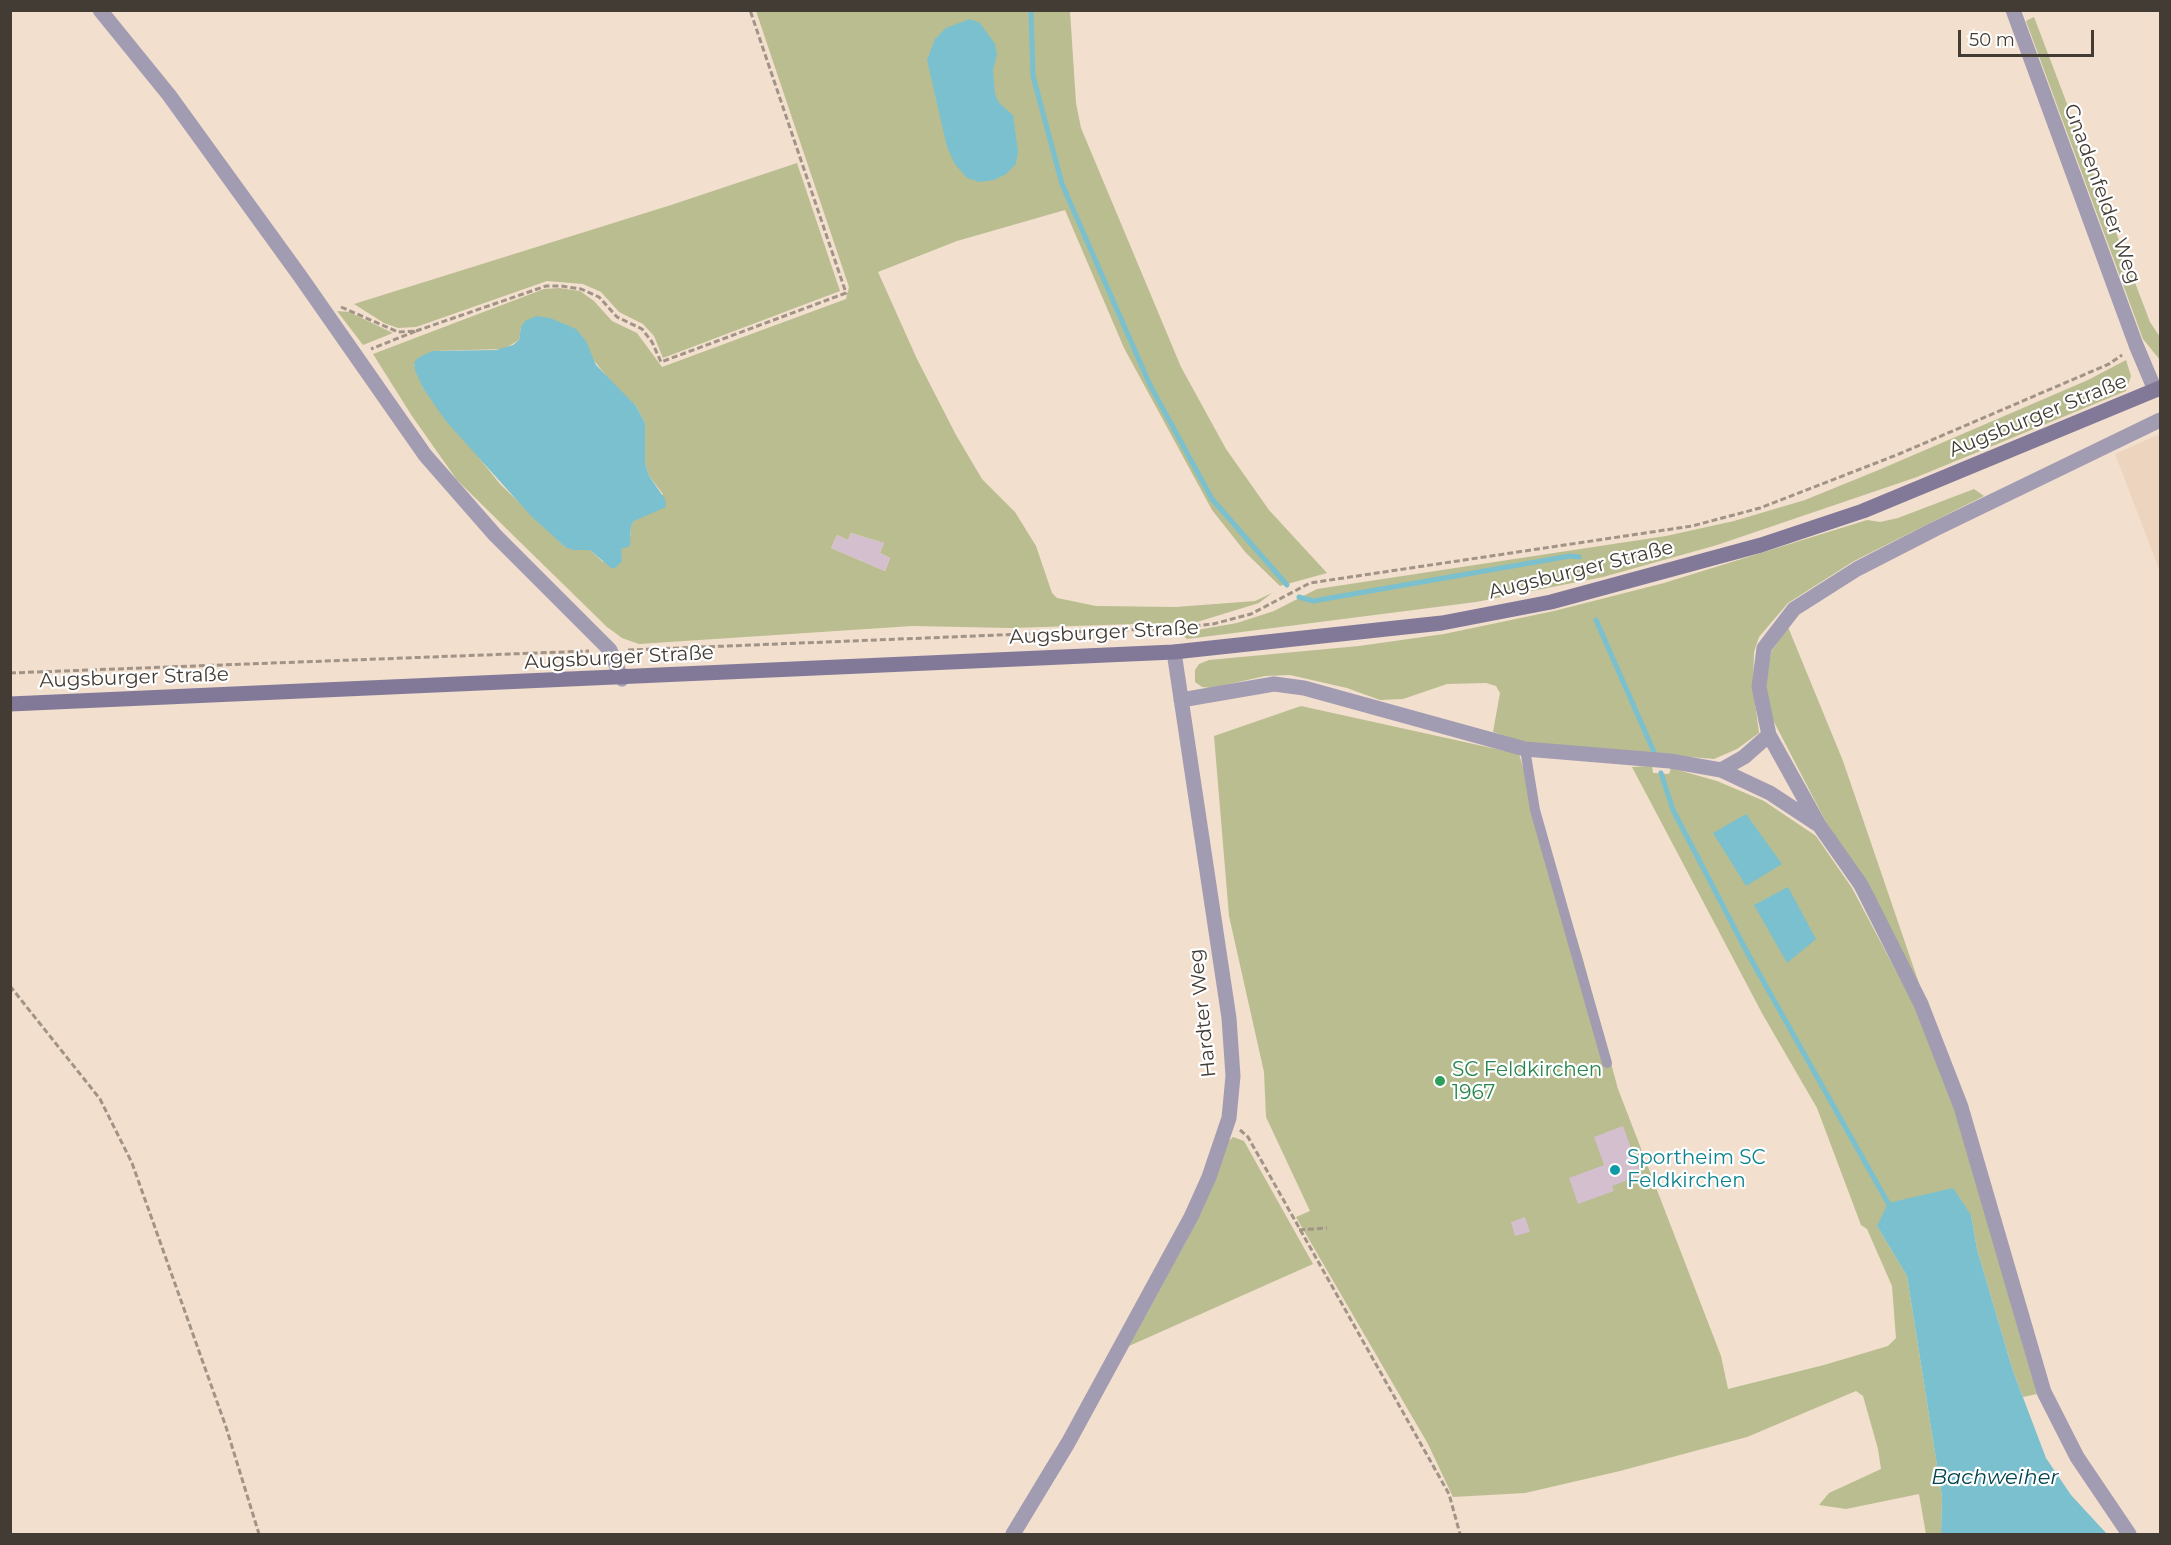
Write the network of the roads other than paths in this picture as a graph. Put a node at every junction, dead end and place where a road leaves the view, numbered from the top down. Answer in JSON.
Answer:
{"nodes":[{"id":1,"x":100,"y":10,"type":"edge"},
{"id":2,"x":2013,"y":10,"type":"edge"},
{"id":3,"x":2158,"y":389,"type":"edge"},
{"id":4,"x":2160,"y":420,"type":"edge"},
{"id":5,"x":1174,"y":652,"type":"junction"},
{"id":6,"x":622,"y":679,"type":"junction"},
{"id":7,"x":1181,"y":700,"type":"junction"},
{"id":8,"x":10,"y":704,"type":"edge"},
{"id":9,"x":1769,"y":735,"type":"junction"},
{"id":10,"x":1525,"y":749,"type":"junction"},
{"id":11,"x":1721,"y":770,"type":"junction"},
{"id":12,"x":1819,"y":825,"type":"junction"},
{"id":13,"x":1606,"y":1063,"type":"dead end"},
{"id":14,"x":1013,"y":1534,"type":"edge"},
{"id":15,"x":2129,"y":1534,"type":"edge"}],
"edges":[{"from":1,"to":6,"type":"street"},
{"from":2,"to":3,"type":"street","name":"Gnadenfelder Weg"},
{"from":3,"to":5,"type":"main road","name":"Augsburger Straße"},
{"from":4,"to":9,"type":"street"},
{"from":5,"to":6,"type":"main road","name":"Augsburger Straße"},
{"from":5,"to":7,"type":"street","name":"Hardter Weg"},
{"from":6,"to":8,"type":"main road","name":"Augsburger Straße"},
{"from":7,"to":10,"type":"street"},
{"from":7,"to":14,"type":"street","name":"Hardter Weg"},
{"from":9,"to":11,"type":"street"},
{"from":9,"to":12,"type":"street"},
{"from":10,"to":11,"type":"street"},
{"from":10,"to":13,"type":"lane"},
{"from":11,"to":12,"type":"street"},
{"from":12,"to":15,"type":"street"}]}
